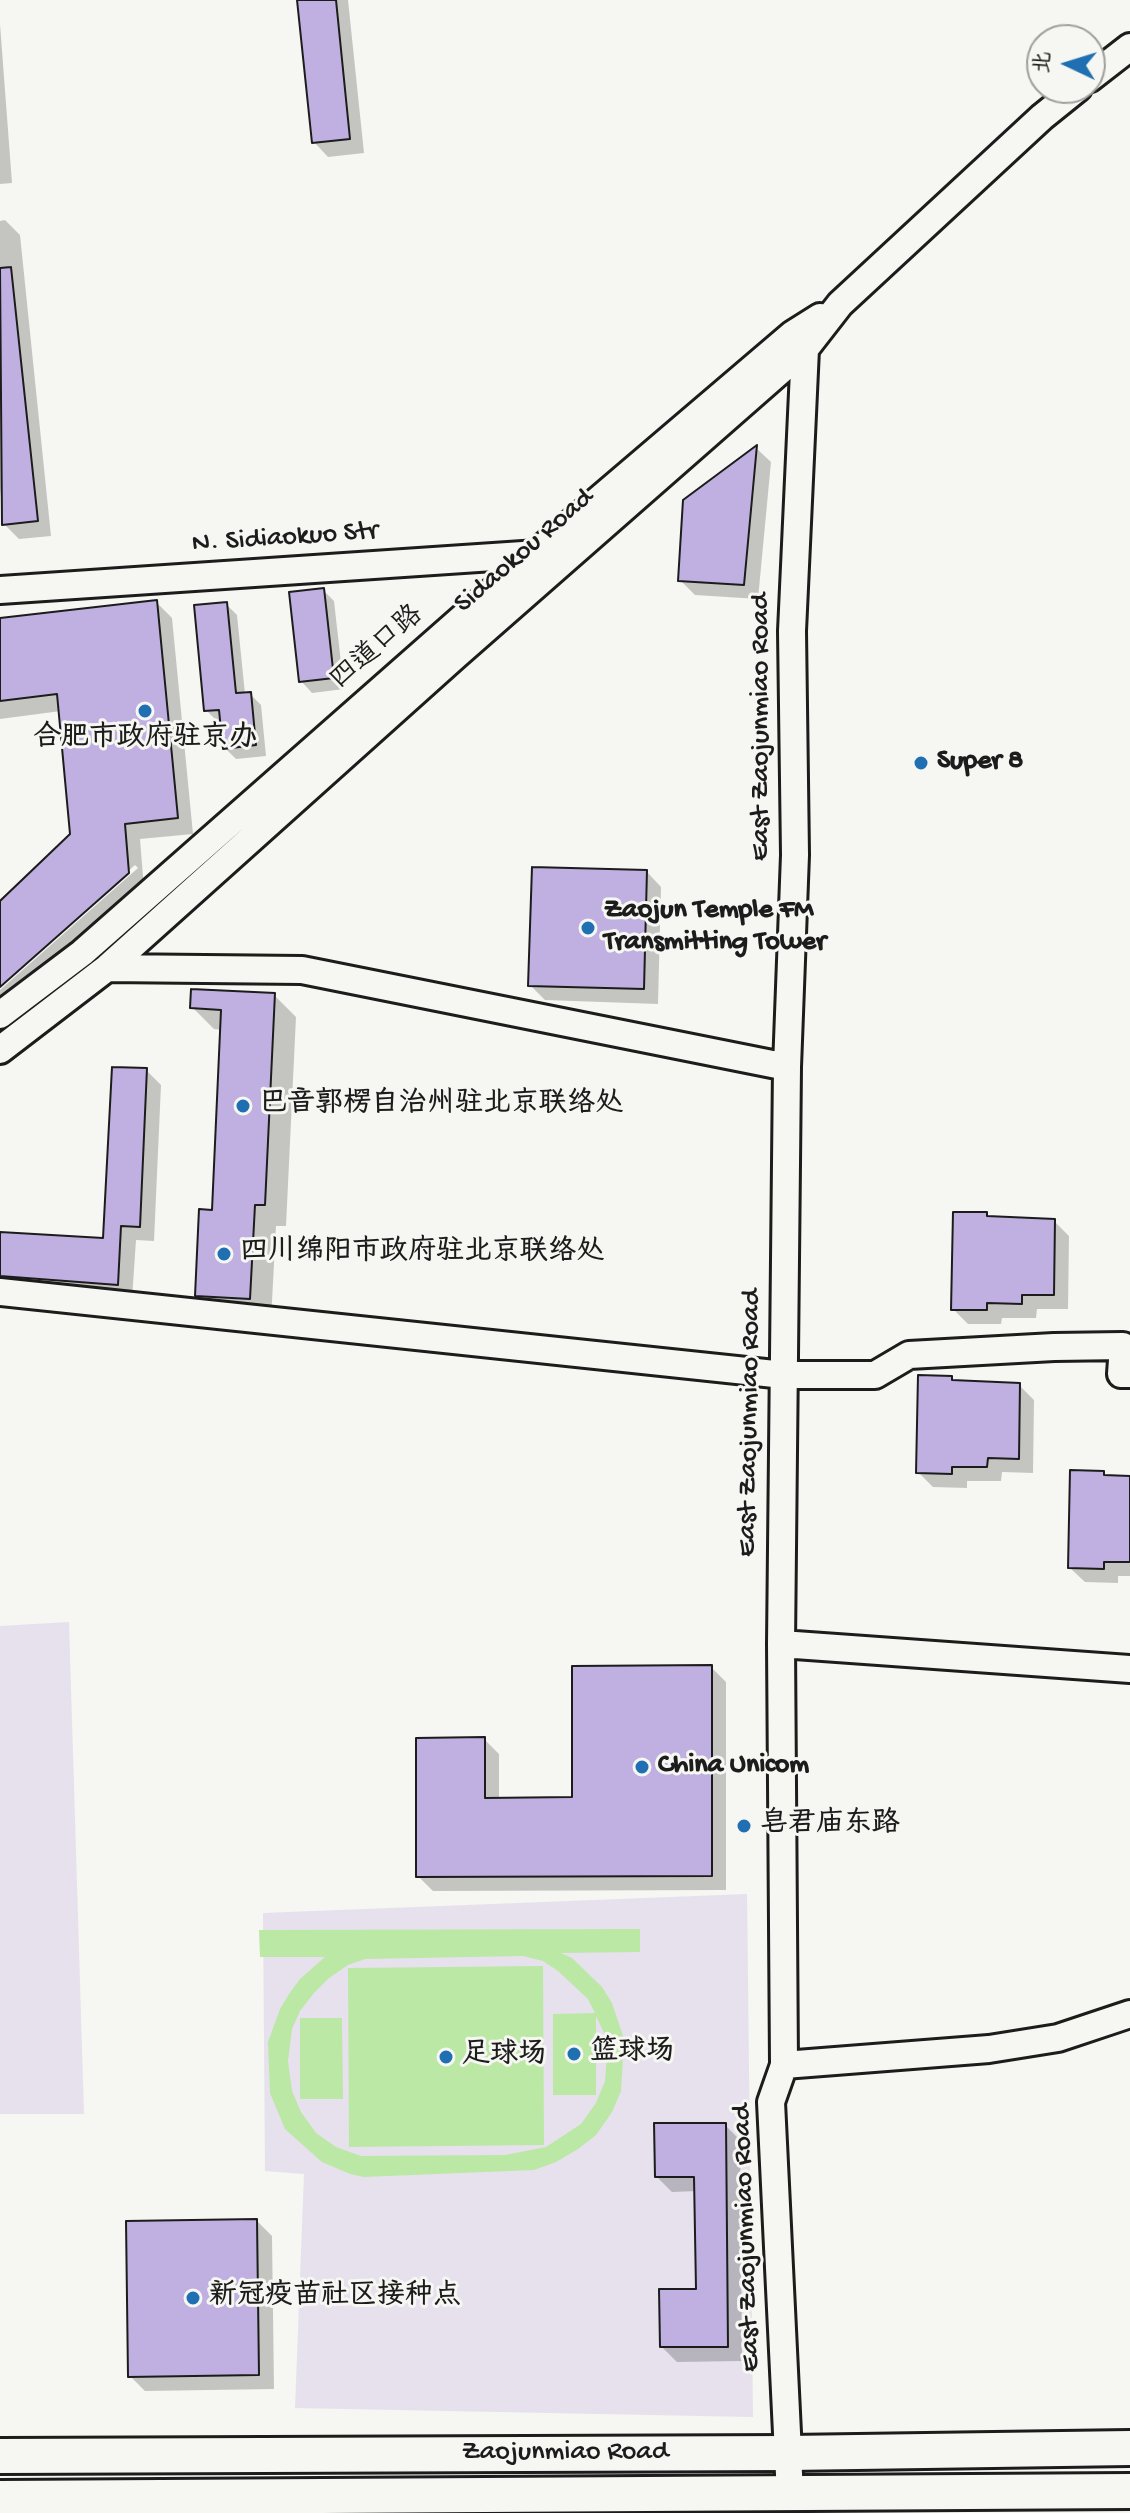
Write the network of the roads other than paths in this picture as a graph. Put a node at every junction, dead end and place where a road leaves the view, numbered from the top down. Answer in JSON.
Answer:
{"nodes":[{"id":1,"x":1130,"y":47,"type":"edge"},
{"id":2,"x":1106,"y":66,"type":"edge"},
{"id":3,"x":1058,"y":104,"type":"edge"},
{"id":4,"x":840,"y":304,"type":"junction"},
{"id":5,"x":805,"y":349,"type":"junction"},
{"id":6,"x":574,"y":553,"type":"junction"},
{"id":7,"x":535,"y":554,"type":"junction"},
{"id":8,"x":0,"y":590,"type":"edge"},
{"id":9,"x":107,"y":968,"type":"junction"},
{"id":10,"x":0,"y":1015,"type":"edge"},
{"id":11,"x":0,"y":1050,"type":"edge"},
{"id":12,"x":787,"y":1067,"type":"junction"},
{"id":13,"x":0,"y":1292,"type":"edge"},
{"id":14,"x":1130,"y":1374,"type":"edge"},
{"id":15,"x":784,"y":1375,"type":"junction"},
{"id":16,"x":781,"y":1644,"type":"junction"},
{"id":17,"x":1130,"y":1669,"type":"edge"},
{"id":18,"x":1130,"y":2014,"type":"edge"},
{"id":19,"x":784,"y":2065,"type":"junction"},
{"id":20,"x":1130,"y":2448,"type":"edge"},
{"id":21,"x":789,"y":2453,"type":"junction"},
{"id":22,"x":0,"y":2456,"type":"edge"},
{"id":23,"x":1130,"y":2491,"type":"edge"},
{"id":24,"x":790,"y":2495,"type":"junction"},
{"id":25,"x":0,"y":2498,"type":"edge"},
{"id":26,"x":237,"y":2505,"type":"edge"}],
"edges":[{"from":1,"to":2,"type":"street"},
{"from":3,"to":4,"type":"street","name":"Sidaokou Road"},
{"from":4,"to":5,"type":"street","name":"Sidaokou Road"},
{"from":4,"to":7,"type":"street","name":"四道口路"},
{"from":5,"to":6,"type":"street","name":"Sidaokou Road"},
{"from":5,"to":12,"type":"street","name":"East Zaojunmiao Road"},
{"from":6,"to":7,"type":"street","name":"N. Sidiaokuo Str"},
{"from":6,"to":9,"type":"street","name":"Sidaokou Road"},
{"from":7,"to":8,"type":"street","name":"N. Sidiaokuo Str"},
{"from":7,"to":10,"type":"street","name":"四道口路"},
{"from":9,"to":11,"type":"street","name":"Sidaokou Road"},
{"from":9,"to":12,"type":"street"},
{"from":12,"to":15,"type":"street","name":"East Zaojunmiao Road"},
{"from":13,"to":15,"type":"street"},
{"from":14,"to":15,"type":"street"},
{"from":15,"to":16,"type":"street","name":"East Zaojunmiao Road"},
{"from":16,"to":17,"type":"street"},
{"from":16,"to":19,"type":"street","name":"East Zaojunmiao Road"},
{"from":18,"to":19,"type":"street"},
{"from":19,"to":21,"type":"street","name":"East Zaojunmiao Road"},
{"from":20,"to":21,"type":"main road","name":"Zaojunmiao Road"},
{"from":21,"to":22,"type":"main road","name":"Zaojunmiao Road"},
{"from":21,"to":24,"type":"street","name":"East Zaojunmiao Road"},
{"from":23,"to":24,"type":"main road","name":"Zaojunmiao Road"},
{"from":24,"to":26,"type":"main road","name":"Zaojunmiao Road"},
{"from":25,"to":26,"type":"main road","name":"Zaojunmiao Road"}]}
